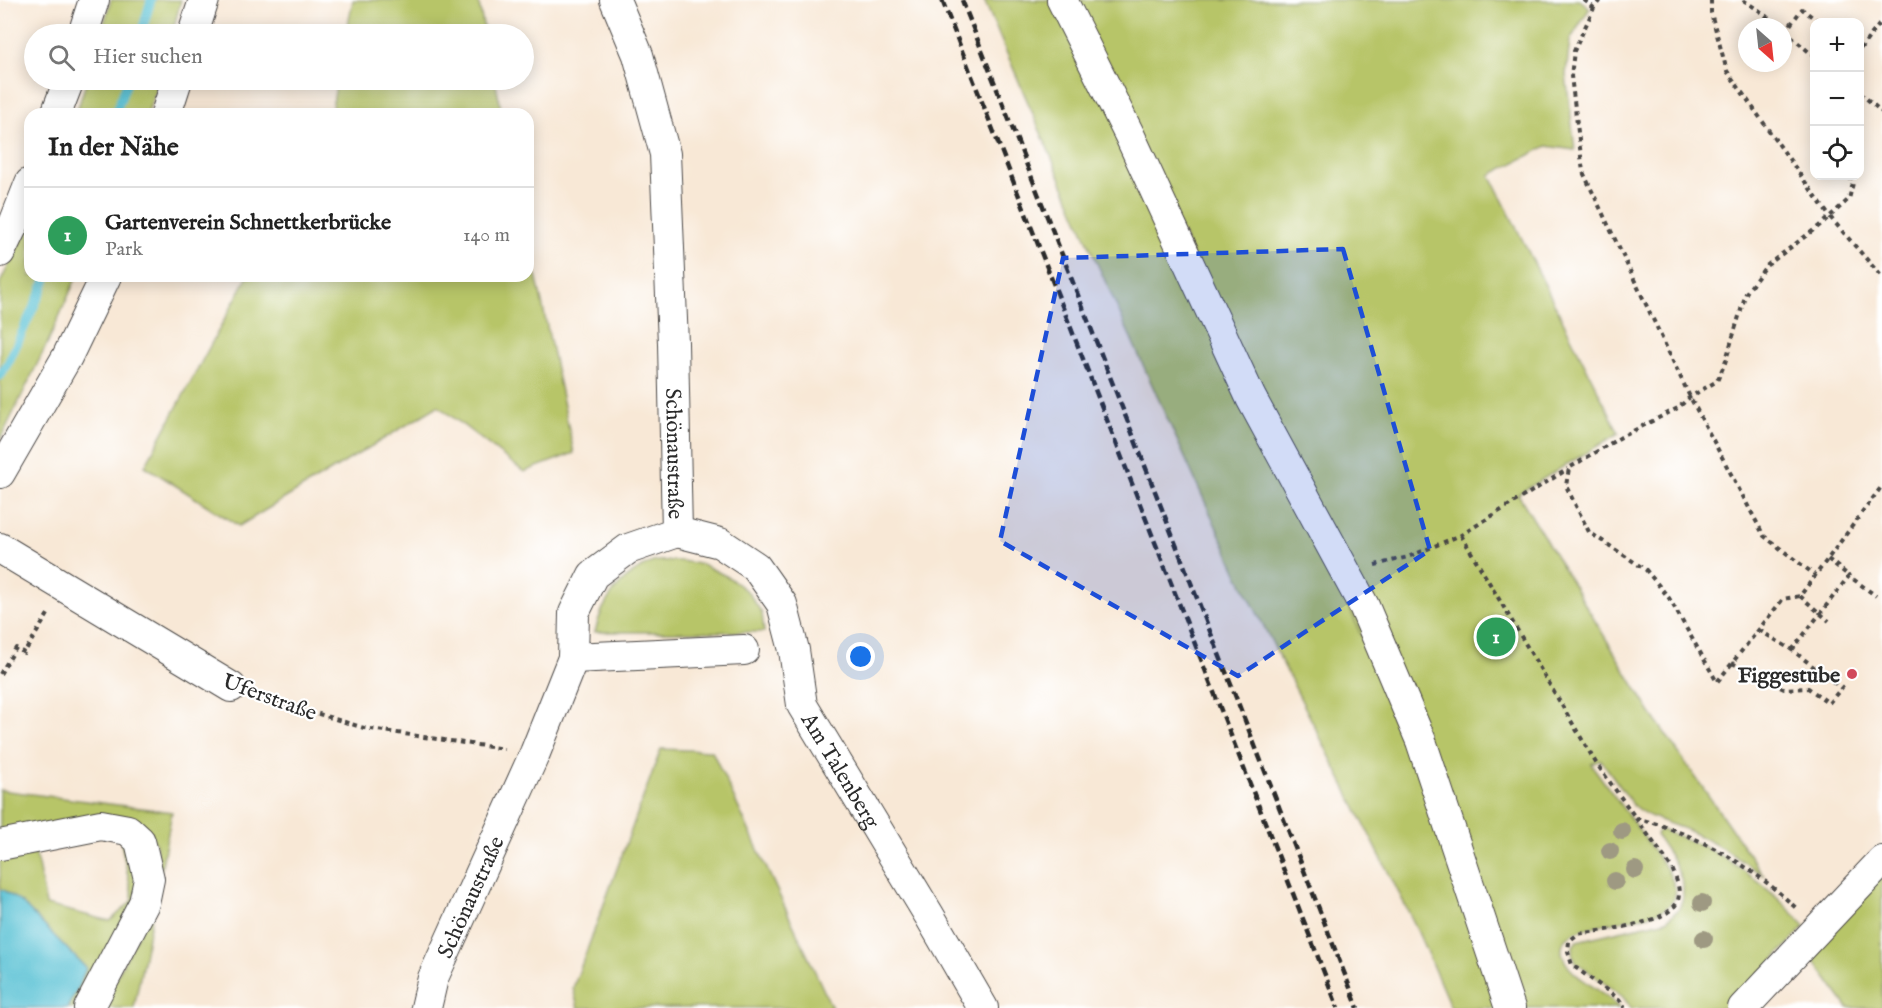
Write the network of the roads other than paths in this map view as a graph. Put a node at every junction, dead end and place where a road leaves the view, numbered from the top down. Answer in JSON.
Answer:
{"nodes":[{"id":1,"x":94,"y":0,"type":"edge"},
{"id":2,"x":204,"y":0,"type":"edge"},
{"id":3,"x":615,"y":0,"type":"edge"},
{"id":4,"x":1062,"y":0,"type":"edge"},
{"id":5,"x":86,"y":24,"type":"edge"},
{"id":6,"x":196,"y":24,"type":"edge"},
{"id":7,"x":65,"y":90,"type":"edge"},
{"id":8,"x":174,"y":90,"type":"edge"},
{"id":9,"x":58,"y":108,"type":"edge"},
{"id":10,"x":168,"y":108,"type":"edge"},
{"id":11,"x":24,"y":198,"type":"edge"},
{"id":12,"x":0,"y":252,"type":"edge"},
{"id":13,"x":103,"y":282,"type":"edge"},
{"id":14,"x":0,"y":473,"type":"edge"},
{"id":15,"x":677,"y":531,"type":"junction"},
{"id":16,"x":0,"y":548,"type":"edge"},
{"id":17,"x":744,"y":650,"type":"dead end"},
{"id":18,"x":573,"y":657,"type":"junction"},
{"id":19,"x":231,"y":687,"type":"road end"},
{"id":20,"x":0,"y":845,"type":"edge"},
{"id":21,"x":1882,"y":861,"type":"edge"},
{"id":22,"x":89,"y":1008,"type":"edge"},
{"id":23,"x":426,"y":1008,"type":"edge"},
{"id":24,"x":983,"y":1008,"type":"edge"},
{"id":25,"x":1510,"y":1008,"type":"edge"},
{"id":26,"x":1743,"y":1008,"type":"edge"}],
"edges":[{"from":1,"to":5,"type":"street"},
{"from":2,"to":6,"type":"street"},
{"from":3,"to":15,"type":"street","name":"Schönaustraße"},
{"from":4,"to":25,"type":"street"},
{"from":7,"to":9,"type":"street"},
{"from":8,"to":10,"type":"street"},
{"from":11,"to":12,"type":"street"},
{"from":13,"to":14,"type":"street"},
{"from":15,"to":18,"type":"street","name":"Schönaustraße"},
{"from":15,"to":24,"type":"street","name":"Am Talenberg"},
{"from":16,"to":19,"type":"street","name":"Uferstraße"},
{"from":17,"to":18,"type":"street"},
{"from":18,"to":23,"type":"street","name":"Schönaustraße"},
{"from":20,"to":22,"type":"street"},
{"from":21,"to":26,"type":"street"}]}
